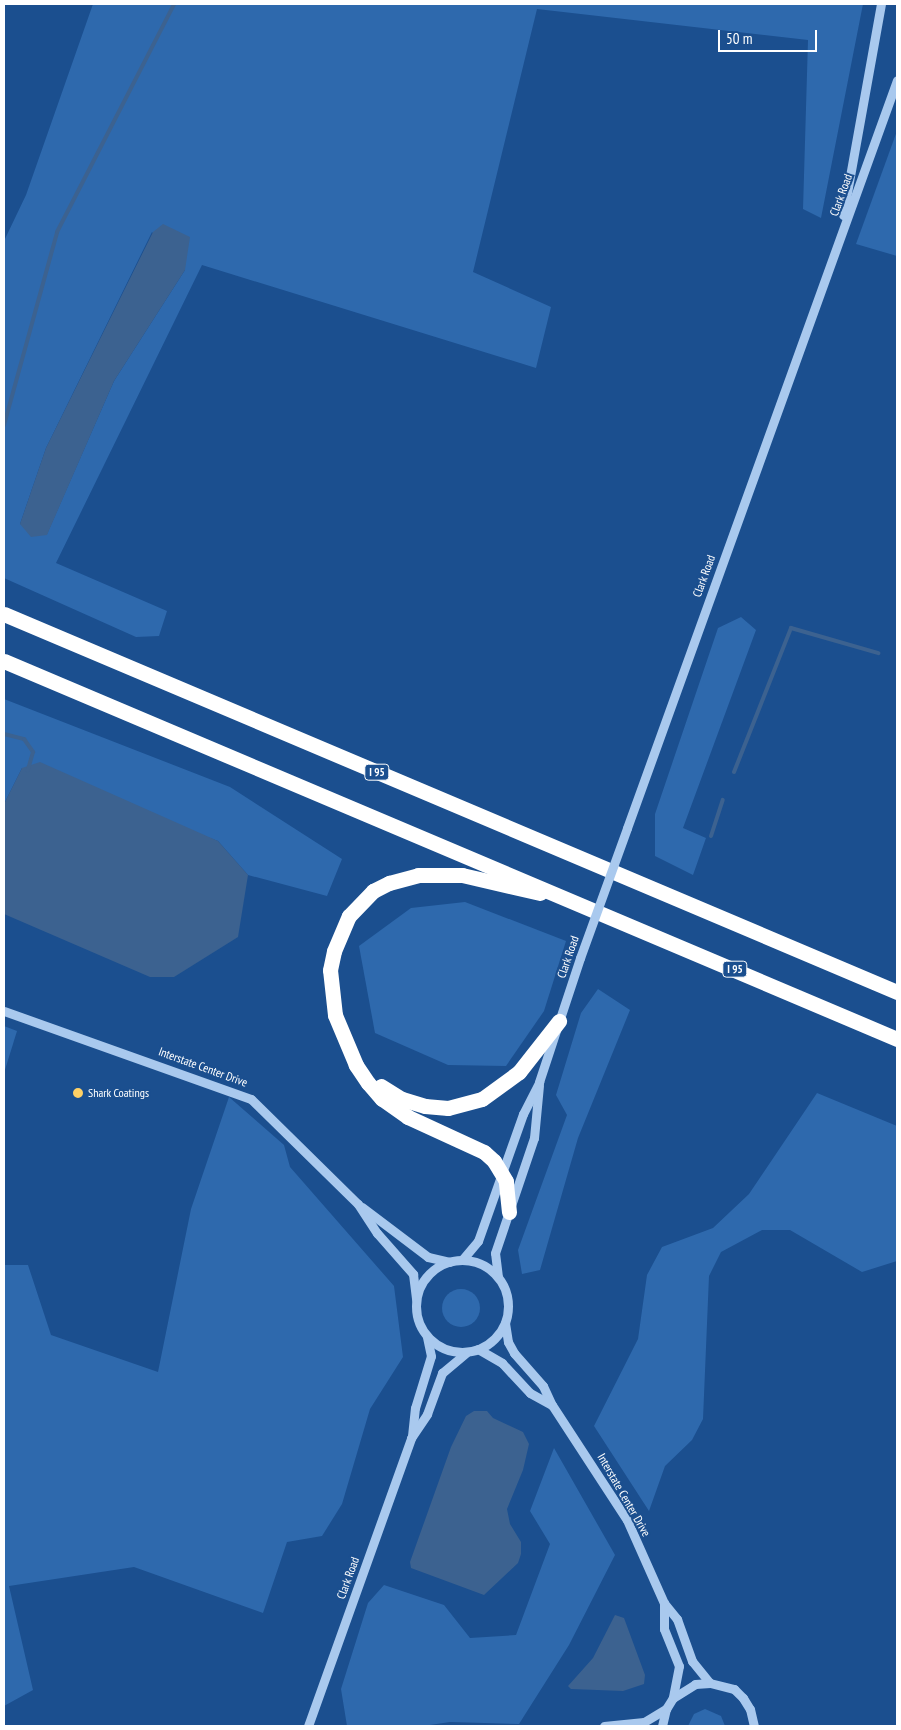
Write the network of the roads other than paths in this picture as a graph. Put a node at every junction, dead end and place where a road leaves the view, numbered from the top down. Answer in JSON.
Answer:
{"nodes":[{"id":1,"x":881,"y":4,"type":"edge"},
{"id":2,"x":897,"y":80,"type":"edge"},
{"id":3,"x":839,"y":237,"type":"junction"},
{"id":4,"x":4,"y":614,"type":"edge"},
{"id":5,"x":4,"y":662,"type":"edge"},
{"id":6,"x":572,"y":899,"type":"junction"},
{"id":7,"x":897,"y":992,"type":"edge"},
{"id":8,"x":4,"y":1011,"type":"edge"},
{"id":9,"x":559,"y":1020,"type":"junction"},
{"id":10,"x":897,"y":1039,"type":"edge"},
{"id":11,"x":356,"y":1065,"type":"junction"},
{"id":12,"x":539,"y":1082,"type":"junction"},
{"id":13,"x":502,"y":1173,"type":"junction"},
{"id":14,"x":358,"y":1204,"type":"junction"},
{"id":15,"x":509,"y":1212,"type":"junction"},
{"id":16,"x":462,"y":1260,"type":"junction"},
{"id":17,"x":449,"y":1262,"type":"junction"},
{"id":18,"x":498,"y":1276,"type":"junction"},
{"id":19,"x":416,"y":1299,"type":"junction"},
{"id":20,"x":505,"y":1323,"type":"junction"},
{"id":21,"x":427,"y":1337,"type":"junction"},
{"id":22,"x":478,"y":1350,"type":"junction"},
{"id":23,"x":466,"y":1352,"type":"junction"},
{"id":24,"x":552,"y":1405,"type":"junction"},
{"id":25,"x":411,"y":1438,"type":"junction"},
{"id":26,"x":664,"y":1603,"type":"junction"},
{"id":27,"x":710,"y":1682,"type":"junction"},
{"id":28,"x":673,"y":1698,"type":"junction"},
{"id":29,"x":666,"y":1709,"type":"junction"},
{"id":30,"x":308,"y":1726,"type":"edge"},
{"id":31,"x":604,"y":1726,"type":"edge"},
{"id":32,"x":662,"y":1726,"type":"edge"},
{"id":33,"x":754,"y":1726,"type":"edge"}],
"edges":[{"from":1,"to":3,"type":"street"},
{"from":2,"to":3,"type":"street","name":"Clark Road"},
{"from":3,"to":9,"type":"street","name":"Clark Road","bridge":true},
{"from":4,"to":7,"type":"highway","number":"I 95"},
{"from":5,"to":6,"type":"highway","number":"I 95"},
{"from":6,"to":10,"type":"highway","number":"I 95"},
{"from":6,"to":11,"type":"highway"},
{"from":8,"to":14,"type":"street","name":"Interstate Center Drive"},
{"from":9,"to":11,"type":"highway"},
{"from":9,"to":12,"type":"street","name":"Clark Road"},
{"from":11,"to":13,"type":"highway"},
{"from":12,"to":13,"type":"street","name":"Clark Road"},
{"from":12,"to":15,"type":"street","name":"Clark Road"},
{"from":13,"to":15,"type":"highway"},
{"from":13,"to":16,"type":"street","name":"Clark Road"},
{"from":14,"to":17,"type":"street","name":"Interstate Center Drive"},
{"from":14,"to":19,"type":"street","name":"Interstate Center Drive"},
{"from":15,"to":18,"type":"street","name":"Clark Road"},
{"from":16,"to":17,"type":"street"},
{"from":16,"to":18,"type":"street"},
{"from":17,"to":19,"type":"street"},
{"from":18,"to":20,"type":"street"},
{"from":19,"to":21,"type":"street"},
{"from":20,"to":22,"type":"street"},
{"from":20,"to":24,"type":"street","name":"Interstate Center Drive"},
{"from":21,"to":23,"type":"street"},
{"from":21,"to":25,"type":"street","name":"Clark Road"},
{"from":22,"to":23,"type":"street"},
{"from":22,"to":24,"type":"street","name":"Interstate Center Drive"},
{"from":23,"to":25,"type":"street","name":"Clark Road"},
{"from":24,"to":26,"type":"street","name":"Interstate Center Drive"},
{"from":25,"to":30,"type":"street","name":"Clark Road"},
{"from":26,"to":27,"type":"street","name":"Interstate Center Drive"},
{"from":26,"to":28,"type":"street","name":"Interstate Center Drive"},
{"from":27,"to":28,"type":"street"},
{"from":27,"to":33,"type":"street"},
{"from":28,"to":29,"type":"street"},
{"from":29,"to":31,"type":"street"},
{"from":29,"to":32,"type":"street"}]}
